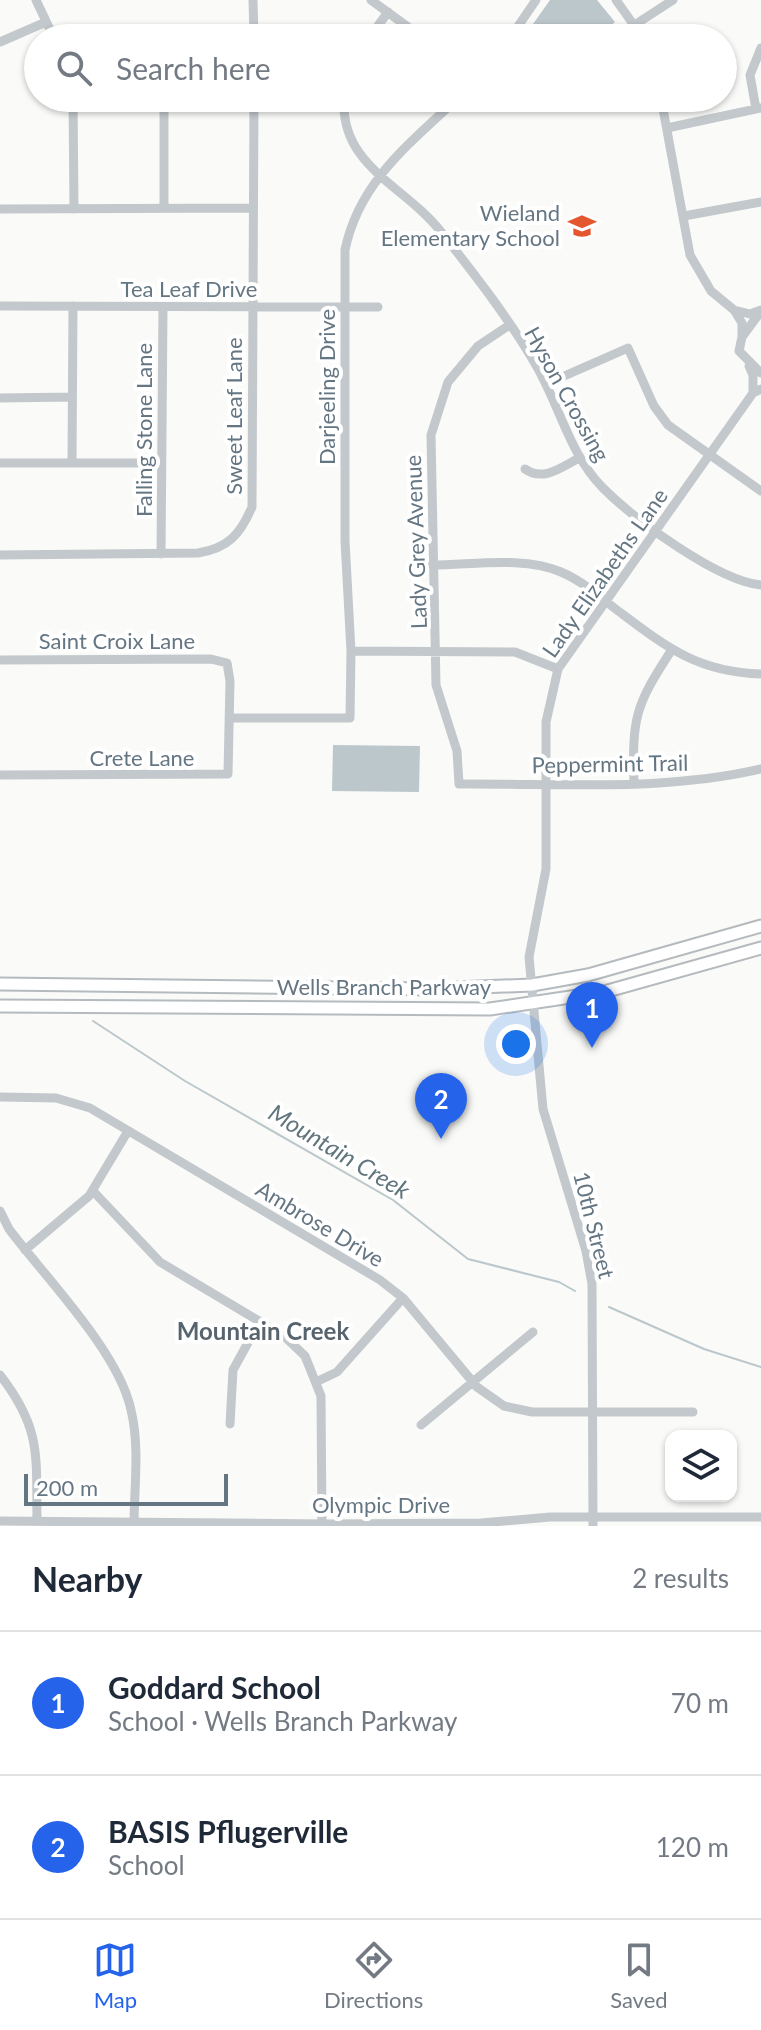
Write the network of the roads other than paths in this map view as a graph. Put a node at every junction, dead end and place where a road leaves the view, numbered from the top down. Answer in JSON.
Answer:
{"nodes":[{"id":1,"x":36,"y":0,"type":"edge"},
{"id":2,"x":253,"y":0,"type":"edge"},
{"id":3,"x":371,"y":0,"type":"edge"},
{"id":4,"x":536,"y":0,"type":"edge"},
{"id":5,"x":616,"y":0,"type":"edge"},
{"id":6,"x":673,"y":0,"type":"edge"},
{"id":7,"x":388,"y":12,"type":"junction"},
{"id":8,"x":46,"y":22,"type":"joint"},
{"id":9,"x":41,"y":24,"type":"edge"},
{"id":10,"x":254,"y":24,"type":"edge"},
{"id":11,"x":379,"y":24,"type":"edge"},
{"id":12,"x":404,"y":24,"type":"edge"},
{"id":13,"x":520,"y":24,"type":"edge"},
{"id":14,"x":636,"y":24,"type":"joint"},
{"id":15,"x":24,"y":32,"type":"edge"},
{"id":16,"x":0,"y":42,"type":"edge"},
{"id":17,"x":761,"y":48,"type":"edge"},
{"id":18,"x":758,"y":108,"type":"edge"},
{"id":19,"x":73,"y":112,"type":"edge"},
{"id":20,"x":164,"y":112,"type":"edge"},
{"id":21,"x":254,"y":112,"type":"edge"},
{"id":22,"x":344,"y":112,"type":"edge"},
{"id":23,"x":443,"y":112,"type":"edge"},
{"id":24,"x":664,"y":112,"type":"edge"},
{"id":25,"x":667,"y":128,"type":"junction"},
{"id":26,"x":379,"y":174,"type":"junction"},
{"id":27,"x":761,"y":202,"type":"edge"},
{"id":28,"x":164,"y":208,"type":"junction"},
{"id":29,"x":253,"y":208,"type":"junction"},
{"id":30,"x":0,"y":209,"type":"edge"},
{"id":31,"x":74,"y":209,"type":"junction"},
{"id":32,"x":684,"y":216,"type":"junction"},
{"id":33,"x":0,"y":306,"type":"edge"},
{"id":34,"x":73,"y":306,"type":"junction"},
{"id":35,"x":163,"y":307,"type":"junction"},
{"id":36,"x":253,"y":307,"type":"junction"},
{"id":37,"x":345,"y":307,"type":"junction"},
{"id":38,"x":378,"y":307,"type":"dead end"},
{"id":39,"x":734,"y":310,"type":"junction"},
{"id":40,"x":761,"y":311,"type":"edge"},
{"id":41,"x":508,"y":326,"type":"junction"},
{"id":42,"x":742,"y":337,"type":"junction"},
{"id":43,"x":747,"y":363,"type":"junction"},
{"id":44,"x":761,"y":373,"type":"edge"},
{"id":45,"x":546,"y":384,"type":"junction"},
{"id":46,"x":757,"y":391,"type":"edge"},
{"id":47,"x":72,"y":397,"type":"junction"},
{"id":48,"x":0,"y":398,"type":"edge"},
{"id":49,"x":708,"y":457,"type":"junction"},
{"id":50,"x":579,"y":458,"type":"junction"},
{"id":51,"x":0,"y":463,"type":"edge"},
{"id":52,"x":72,"y":463,"type":"junction"},
{"id":53,"x":161,"y":463,"type":"junction"},
{"id":54,"x":525,"y":469,"type":"dead end"},
{"id":55,"x":761,"y":491,"type":"edge"},
{"id":56,"x":657,"y":529,"type":"junction"},
{"id":57,"x":161,"y":554,"type":"junction"},
{"id":58,"x":0,"y":555,"type":"edge"},
{"id":59,"x":432,"y":565,"type":"junction"},
{"id":60,"x":761,"y":585,"type":"edge"},
{"id":61,"x":605,"y":600,"type":"junction"},
{"id":62,"x":351,"y":651,"type":"junction"},
{"id":63,"x":437,"y":651,"type":"junction"},
{"id":64,"x":671,"y":651,"type":"junction"},
{"id":65,"x":0,"y":660,"type":"edge"},
{"id":66,"x":558,"y":669,"type":"junction"},
{"id":67,"x":761,"y":674,"type":"edge"},
{"id":68,"x":230,"y":718,"type":"junction"},
{"id":69,"x":761,"y":769,"type":"edge"},
{"id":70,"x":0,"y":775,"type":"edge"},
{"id":71,"x":545,"y":783,"type":"junction"},
{"id":72,"x":459,"y":784,"type":"joint"},
{"id":73,"x":634,"y":784,"type":"junction"},
{"id":74,"x":761,"y":926,"type":"edge"},
{"id":75,"x":761,"y":948,"type":"edge"},
{"id":76,"x":0,"y":984,"type":"edge"},
{"id":77,"x":532,"y":985,"type":"junction"},
{"id":78,"x":533,"y":1005,"type":"junction"},
{"id":79,"x":0,"y":1006,"type":"edge"},
{"id":80,"x":0,"y":1097,"type":"edge"},
{"id":81,"x":128,"y":1131,"type":"junction"},
{"id":82,"x":93,"y":1191,"type":"junction"},
{"id":83,"x":0,"y":1211,"type":"edge"},
{"id":84,"x":25,"y":1250,"type":"junction"},
{"id":85,"x":403,"y":1298,"type":"junction"},
{"id":86,"x":260,"y":1321,"type":"junction"},
{"id":87,"x":533,"y":1332,"type":"dead end"},
{"id":88,"x":0,"y":1375,"type":"edge"},
{"id":89,"x":318,"y":1381,"type":"junction"},
{"id":90,"x":473,"y":1383,"type":"junction"},
{"id":91,"x":693,"y":1412,"type":"dead end"},
{"id":92,"x":594,"y":1413,"type":"junction"},
{"id":93,"x":230,"y":1424,"type":"dead end"},
{"id":94,"x":421,"y":1425,"type":"dead end"},
{"id":95,"x":761,"y":1517,"type":"edge"},
{"id":96,"x":0,"y":1521,"type":"edge"},
{"id":97,"x":37,"y":1521,"type":"junction"},
{"id":98,"x":593,"y":1521,"type":"edge"},
{"id":99,"x":134,"y":1524,"type":"edge"},
{"id":100,"x":322,"y":1525,"type":"edge"}],
"edges":[{"from":1,"to":8,"type":"street"},
{"from":2,"to":10,"type":"street"},
{"from":3,"to":7,"type":"street"},
{"from":4,"to":13,"type":"street"},
{"from":5,"to":14,"type":"street"},
{"from":6,"to":14,"type":"street"},
{"from":7,"to":11,"type":"street"},
{"from":7,"to":12,"type":"street"},
{"from":8,"to":9,"type":"street"},
{"from":15,"to":16,"type":"street"},
{"from":17,"to":18,"type":"street"},
{"from":18,"to":25,"type":"street"},
{"from":19,"to":31,"type":"street"},
{"from":20,"to":28,"type":"street"},
{"from":21,"to":29,"type":"street","name":"Sweet Leaf Lane"},
{"from":22,"to":26,"type":"street","name":"Hyson Crossing"},
{"from":23,"to":26,"type":"street","name":"Darjeeling Drive"},
{"from":24,"to":25,"type":"street"},
{"from":25,"to":32,"type":"street"},
{"from":26,"to":37,"type":"street","name":"Darjeeling Drive"},
{"from":26,"to":41,"type":"street","name":"Hyson Crossing"},
{"from":27,"to":32,"type":"street"},
{"from":28,"to":29,"type":"street"},
{"from":28,"to":31,"type":"street"},
{"from":29,"to":36,"type":"street","name":"Sweet Leaf Lane"},
{"from":30,"to":31,"type":"street"},
{"from":32,"to":39,"type":"street"},
{"from":33,"to":34,"type":"street","name":"Tea Leaf Drive"},
{"from":34,"to":35,"type":"street","name":"Tea Leaf Drive"},
{"from":34,"to":47,"type":"street"},
{"from":35,"to":36,"type":"street","name":"Tea Leaf Drive"},
{"from":35,"to":53,"type":"street","name":"Falling Stone Lane"},
{"from":36,"to":37,"type":"street","name":"Tea Leaf Drive"},
{"from":36,"to":57,"type":"street","name":"Sweet Leaf Lane"},
{"from":37,"to":38,"type":"street","name":"Tea Leaf Drive"},
{"from":37,"to":62,"type":"street","name":"Darjeeling Drive"},
{"from":39,"to":40,"type":"street"},
{"from":39,"to":42,"type":"street","name":"Lady Elizabeths Lane"},
{"from":40,"to":42,"type":"street"},
{"from":41,"to":45,"type":"street","name":"Hyson Crossing"},
{"from":41,"to":59,"type":"street","name":"Lady Grey Avenue"},
{"from":42,"to":43,"type":"street","name":"Lady Elizabeths Lane"},
{"from":43,"to":44,"type":"street"},
{"from":43,"to":46,"type":"street","name":"Lady Elizabeths Lane"},
{"from":45,"to":49,"type":"street"},
{"from":45,"to":50,"type":"street","name":"Hyson Crossing"},
{"from":46,"to":49,"type":"street","name":"Lady Elizabeths Lane"},
{"from":47,"to":48,"type":"street"},
{"from":47,"to":52,"type":"street"},
{"from":49,"to":55,"type":"street"},
{"from":49,"to":56,"type":"street","name":"Lady Elizabeths Lane"},
{"from":50,"to":54,"type":"street"},
{"from":50,"to":56,"type":"street","name":"Hyson Crossing"},
{"from":51,"to":52,"type":"street"},
{"from":52,"to":53,"type":"street"},
{"from":53,"to":57,"type":"street","name":"Falling Stone Lane"},
{"from":56,"to":60,"type":"street","name":"Hyson Crossing"},
{"from":56,"to":61,"type":"street","name":"Lady Elizabeths Lane"},
{"from":57,"to":58,"type":"street","name":"Sweet Leaf Lane"},
{"from":59,"to":61,"type":"street"},
{"from":59,"to":63,"type":"street","name":"Lady Grey Avenue"},
{"from":61,"to":64,"type":"street"},
{"from":61,"to":66,"type":"street","name":"Lady Elizabeths Lane"},
{"from":62,"to":63,"type":"street"},
{"from":62,"to":68,"type":"street","name":"Darjeeling Drive"},
{"from":63,"to":66,"type":"street"},
{"from":63,"to":72,"type":"street","name":"Lady Grey Avenue"},
{"from":64,"to":67,"type":"street"},
{"from":64,"to":73,"type":"street"},
{"from":65,"to":68,"type":"street","name":"Saint Croix Lane"},
{"from":66,"to":71,"type":"street","name":"Lady Elizabeths Lane"},
{"from":68,"to":70,"type":"street","name":"Crete Lane"},
{"from":69,"to":73,"type":"street","name":"Peppermint Trail"},
{"from":71,"to":72,"type":"street","name":"Peppermint Trail"},
{"from":71,"to":73,"type":"street","name":"Peppermint Trail"},
{"from":71,"to":77,"type":"street","name":"Lady Elizabeths Lane"},
{"from":74,"to":77,"type":"main road","name":"Wells Branch Parkway"},
{"from":75,"to":78,"type":"main road","name":"Wells Branch Parkway"},
{"from":76,"to":77,"type":"main road","name":"Wells Branch Parkway"},
{"from":77,"to":78,"type":"street","name":"10th Street"},
{"from":78,"to":79,"type":"main road","name":"Wells Branch Parkway"},
{"from":78,"to":92,"type":"street","name":"10th Street"},
{"from":80,"to":81,"type":"street","name":"Ambrose Drive"},
{"from":81,"to":82,"type":"street"},
{"from":81,"to":85,"type":"street","name":"Ambrose Drive"},
{"from":82,"to":84,"type":"street"},
{"from":82,"to":86,"type":"street"},
{"from":83,"to":84,"type":"street"},
{"from":84,"to":99,"type":"street"},
{"from":85,"to":89,"type":"street"},
{"from":85,"to":90,"type":"street","name":"Ambrose Drive"},
{"from":86,"to":89,"type":"street"},
{"from":86,"to":93,"type":"street"},
{"from":87,"to":90,"type":"street"},
{"from":88,"to":97,"type":"street"},
{"from":89,"to":100,"type":"street"},
{"from":90,"to":92,"type":"street","name":"Ambrose Drive"},
{"from":90,"to":94,"type":"street"},
{"from":91,"to":92,"type":"street","name":"Ambrose Drive"},
{"from":92,"to":98,"type":"street","name":"10th Street"},
{"from":95,"to":98,"type":"street","name":"Olympic Drive"},
{"from":96,"to":97,"type":"street","name":"Olympic Drive"},
{"from":97,"to":99,"type":"street","name":"Olympic Drive"},
{"from":98,"to":100,"type":"street","name":"Olympic Drive"},
{"from":99,"to":100,"type":"street","name":"Olympic Drive"}]}
